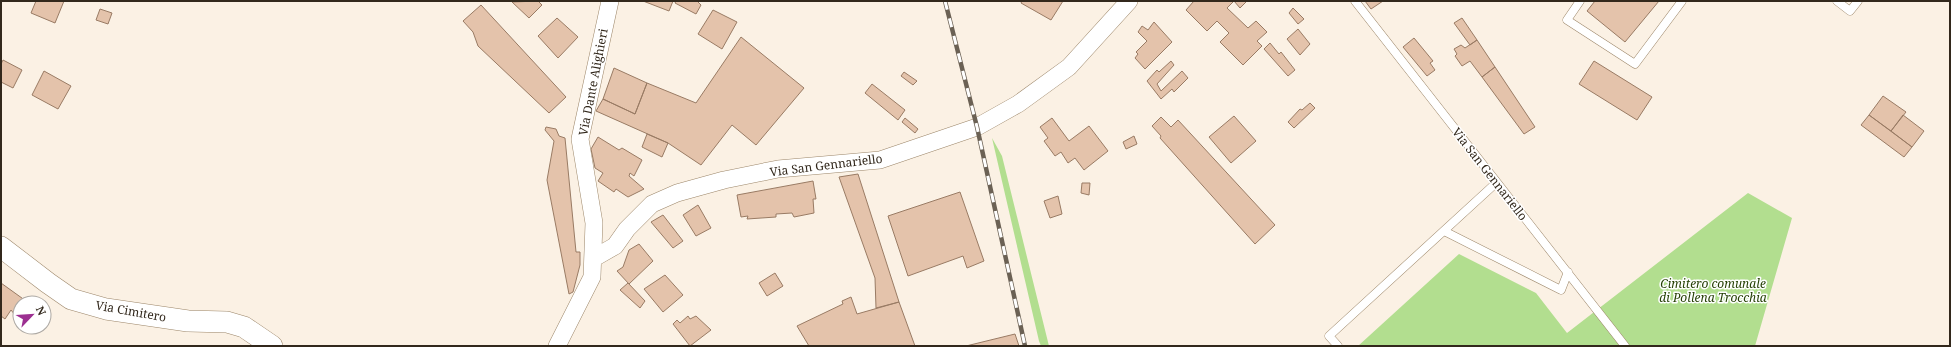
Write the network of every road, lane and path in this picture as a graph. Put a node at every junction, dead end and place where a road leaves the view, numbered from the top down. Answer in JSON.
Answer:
{"nodes":[{"id":1,"x":610,"y":1,"type":"edge"},
{"id":2,"x":1129,"y":1,"type":"edge"},
{"id":3,"x":1355,"y":1,"type":"edge"},
{"id":4,"x":1580,"y":1,"type":"edge"},
{"id":5,"x":1682,"y":1,"type":"edge"},
{"id":6,"x":1837,"y":1,"type":"edge"},
{"id":7,"x":1858,"y":1,"type":"edge"},
{"id":8,"x":1496,"y":183,"type":"junction"},
{"id":9,"x":1444,"y":231,"type":"junction"},
{"id":10,"x":1,"y":247,"type":"edge"},
{"id":11,"x":594,"y":258,"type":"junction"},
{"id":12,"x":1568,"y":272,"type":"junction"},
{"id":13,"x":272,"y":346,"type":"edge"},
{"id":14,"x":557,"y":346,"type":"edge"},
{"id":15,"x":1338,"y":346,"type":"edge"},
{"id":16,"x":1626,"y":346,"type":"edge"}],
"edges":[{"from":1,"to":11,"type":"street","name":"Via Dante Alighieri"},
{"from":2,"to":11,"type":"street","name":"Via San Gennariello"},
{"from":3,"to":8,"type":"lane","name":"Via San Gennariello"},
{"from":4,"to":5,"type":"lane"},
{"from":6,"to":7,"type":"lane"},
{"from":8,"to":9,"type":"lane"},
{"from":8,"to":12,"type":"lane","name":"Via San Gennariello"},
{"from":9,"to":12,"type":"lane"},
{"from":9,"to":15,"type":"lane"},
{"from":10,"to":13,"type":"street","name":"Via Cimitero"},
{"from":11,"to":14,"type":"street","name":"Via Dante Alighieri"},
{"from":12,"to":16,"type":"lane","name":"Via San Gennariello"}]}
